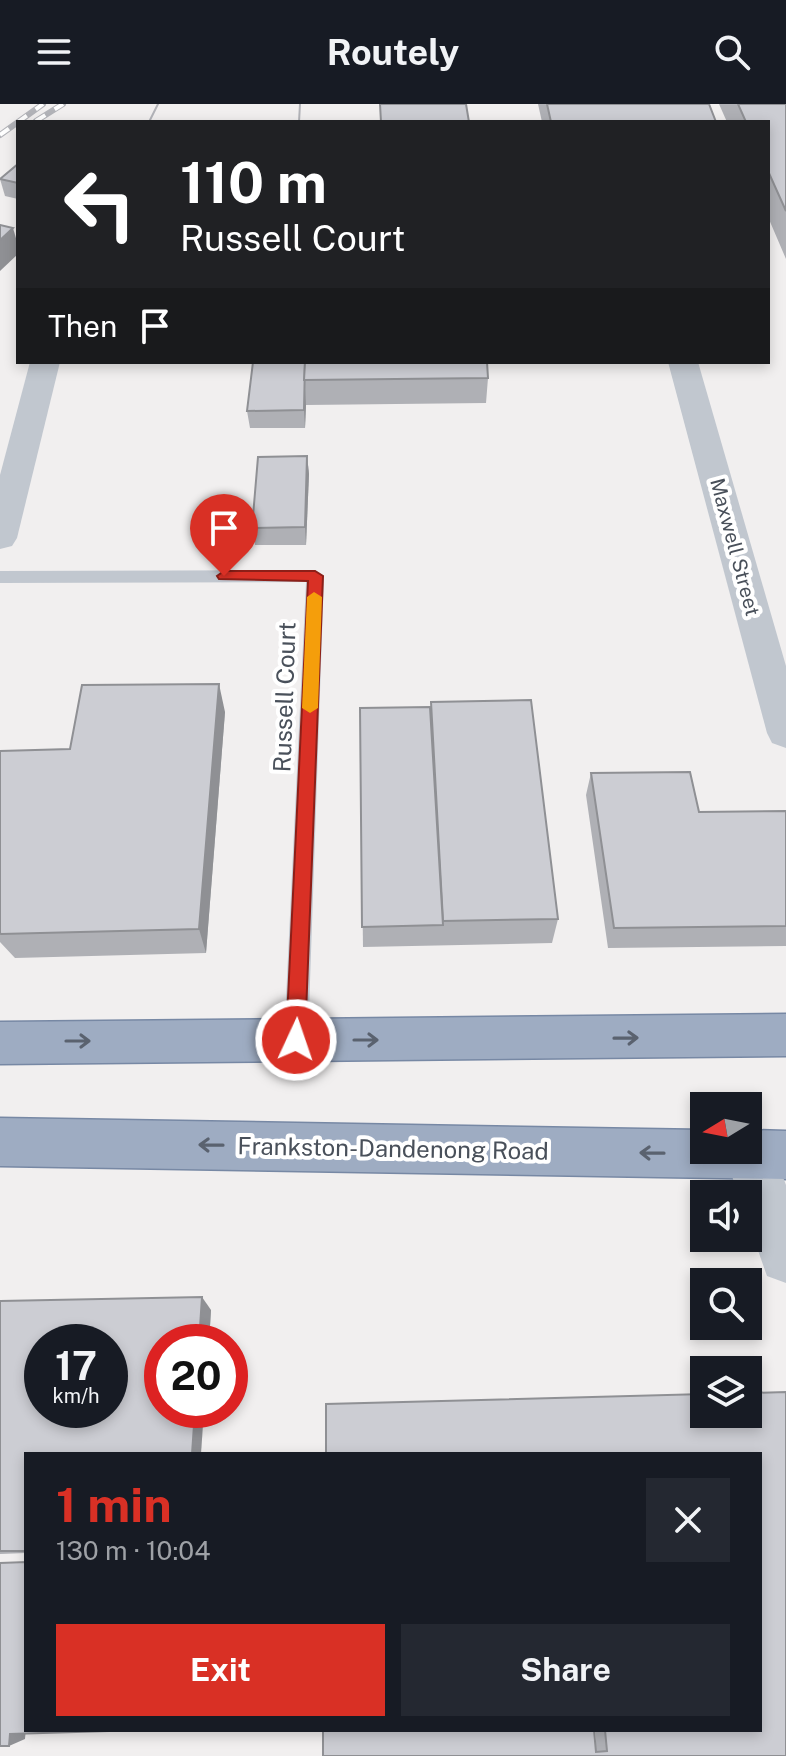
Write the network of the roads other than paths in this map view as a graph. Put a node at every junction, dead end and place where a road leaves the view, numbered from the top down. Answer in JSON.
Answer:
{"nodes":[{"id":1,"x":44,"y":364,"type":"edge"},
{"id":2,"x":684,"y":364,"type":"edge"},
{"id":3,"x":0,"y":538,"type":"edge"},
{"id":4,"x":0,"y":577,"type":"edge"},
{"id":5,"x":786,"y":733,"type":"edge"},
{"id":6,"x":786,"y":1035,"type":"edge"},
{"id":7,"x":296,"y":1040,"type":"junction"},
{"id":8,"x":0,"y":1043,"type":"edge"},
{"id":9,"x":0,"y":1142,"type":"edge"},
{"id":10,"x":768,"y":1155,"type":"edge"},
{"id":11,"x":786,"y":1257,"type":"edge"}],
"edges":[{"from":1,"to":3,"type":"street"},
{"from":2,"to":5,"type":"street","name":"Maxwell Street"},
{"from":4,"to":7,"type":"lane","name":"Russell Court"},
{"from":7,"to":6,"type":"highway","one_way":true},
{"from":8,"to":7,"type":"highway","one_way":true},
{"from":10,"to":9,"type":"highway","name":"Frankston-Dandenong Road","one_way":true},
{"from":10,"to":11,"type":"street"}]}
